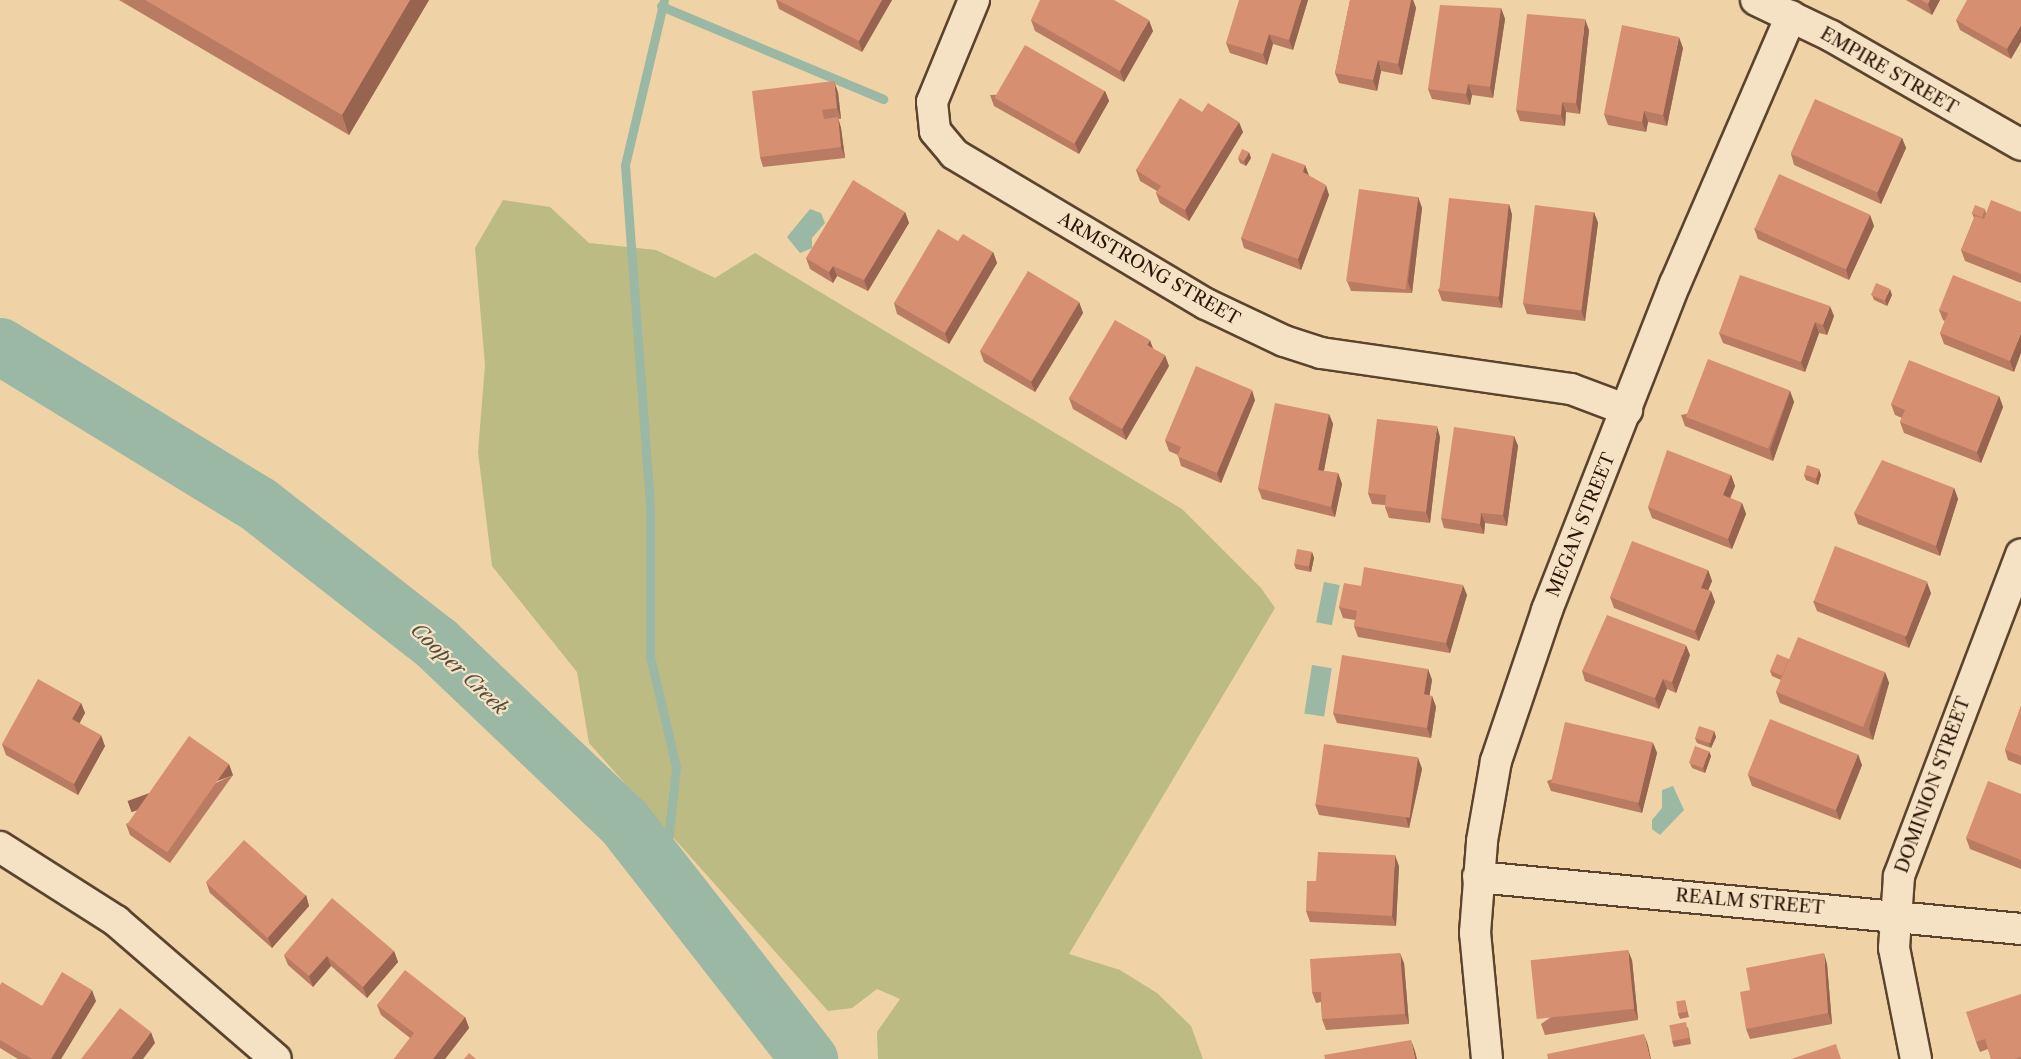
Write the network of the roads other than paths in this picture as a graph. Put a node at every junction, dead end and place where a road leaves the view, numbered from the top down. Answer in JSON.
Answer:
{"nodes":[{"id":1,"x":974,"y":0,"type":"edge"},
{"id":2,"x":1756,"y":0,"type":"edge"},
{"id":3,"x":1791,"y":16,"type":"junction"},
{"id":4,"x":2021,"y":145,"type":"edge"},
{"id":5,"x":1627,"y":410,"type":"junction"},
{"id":6,"x":2021,"y":554,"type":"edge"},
{"id":7,"x":0,"y":847,"type":"edge"},
{"id":8,"x":1478,"y":877,"type":"junction"},
{"id":9,"x":1894,"y":915,"type":"junction"},
{"id":10,"x":2021,"y":929,"type":"edge"},
{"id":11,"x":276,"y":1059,"type":"edge"},
{"id":12,"x":1487,"y":1059,"type":"edge"},
{"id":13,"x":1916,"y":1059,"type":"edge"}],
"edges":[{"from":1,"to":5,"type":"street","name":"ARMSTRONG STREET"},
{"from":2,"to":3,"type":"street","name":"EMPIRE STREET"},
{"from":3,"to":4,"type":"street","name":"EMPIRE STREET"},
{"from":3,"to":5,"type":"street","name":"MEGAN STREET"},
{"from":5,"to":8,"type":"street","name":"MEGAN STREET"},
{"from":6,"to":9,"type":"street","name":"DOMINION STREET"},
{"from":7,"to":11,"type":"street"},
{"from":8,"to":9,"type":"street","name":"REALM STREET"},
{"from":8,"to":12,"type":"street","name":"MEGAN STREET"},
{"from":9,"to":10,"type":"street","name":"REALM STREET"},
{"from":9,"to":13,"type":"street","name":"DOMINION STREET"}]}
